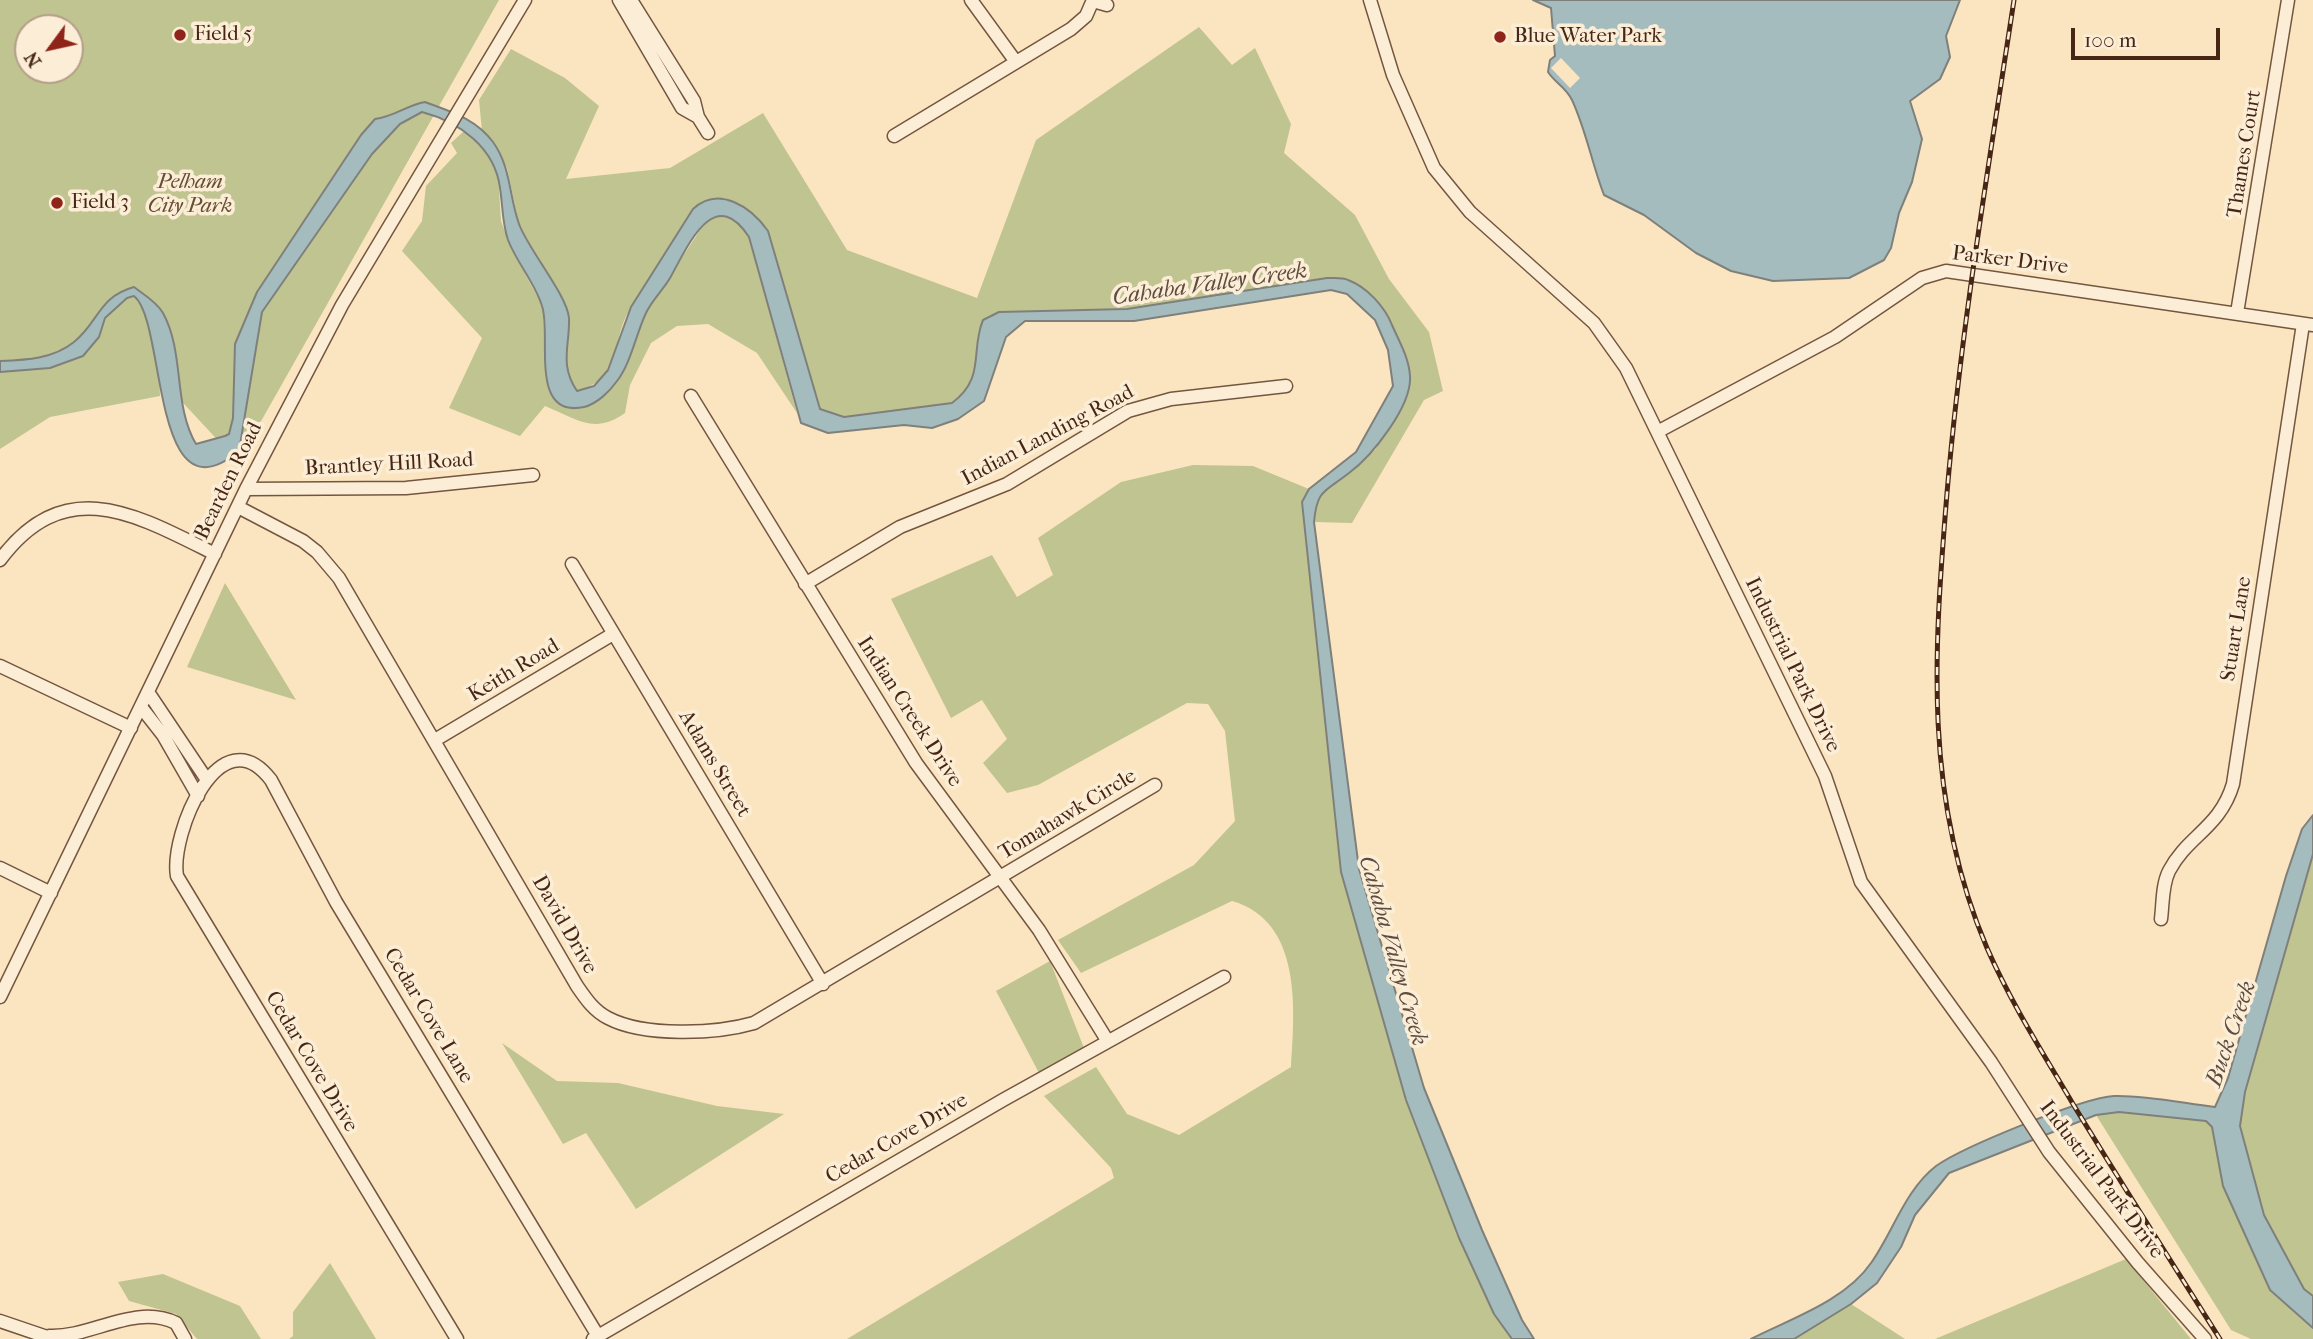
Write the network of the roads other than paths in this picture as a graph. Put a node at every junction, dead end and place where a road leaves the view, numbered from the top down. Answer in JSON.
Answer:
{"nodes":[{"id":1,"x":525,"y":0,"type":"edge"},
{"id":2,"x":619,"y":0,"type":"edge"},
{"id":3,"x":631,"y":0,"type":"edge"},
{"id":4,"x":971,"y":0,"type":"edge"},
{"id":5,"x":1093,"y":0,"type":"edge"},
{"id":6,"x":1370,"y":0,"type":"edge"},
{"id":7,"x":2288,"y":0,"type":"edge"},
{"id":8,"x":1107,"y":5,"type":"dead end"},
{"id":9,"x":1016,"y":62,"type":"junction"},
{"id":10,"x":698,"y":117,"type":"junction"},
{"id":11,"x":708,"y":133,"type":"dead end"},
{"id":12,"x":894,"y":136,"type":"dead end"},
{"id":13,"x":2238,"y":313,"type":"junction"},
{"id":14,"x":2308,"y":324,"type":"edge"},
{"id":15,"x":1286,"y":386,"type":"dead end"},
{"id":16,"x":691,"y":396,"type":"dead end"},
{"id":17,"x":1659,"y":431,"type":"junction"},
{"id":18,"x":533,"y":475,"type":"dead end"},
{"id":19,"x":246,"y":489,"type":"junction"},
{"id":20,"x":238,"y":507,"type":"junction"},
{"id":21,"x":215,"y":554,"type":"junction"},
{"id":22,"x":0,"y":560,"type":"edge"},
{"id":23,"x":572,"y":565,"type":"dead end"},
{"id":24,"x":805,"y":584,"type":"junction"},
{"id":25,"x":612,"y":634,"type":"junction"},
{"id":26,"x":0,"y":666,"type":"edge"},
{"id":27,"x":148,"y":691,"type":"junction"},
{"id":28,"x":141,"y":707,"type":"junction"},
{"id":29,"x":131,"y":728,"type":"junction"},
{"id":30,"x":435,"y":740,"type":"junction"},
{"id":31,"x":207,"y":779,"type":"junction"},
{"id":32,"x":1154,"y":785,"type":"dead end"},
{"id":33,"x":198,"y":796,"type":"junction"},
{"id":34,"x":0,"y":868,"type":"edge"},
{"id":35,"x":1001,"y":879,"type":"junction"},
{"id":36,"x":51,"y":893,"type":"junction"},
{"id":37,"x":2161,"y":919,"type":"dead end"},
{"id":38,"x":1224,"y":977,"type":"dead end"},
{"id":39,"x":823,"y":984,"type":"junction"},
{"id":40,"x":0,"y":998,"type":"edge"},
{"id":41,"x":1107,"y":1040,"type":"junction"},
{"id":42,"x":0,"y":1321,"type":"edge"},
{"id":43,"x":51,"y":1337,"type":"edge"},
{"id":44,"x":595,"y":1338,"type":"edge"},
{"id":45,"x":185,"y":1339,"type":"edge"},
{"id":46,"x":457,"y":1339,"type":"edge"},
{"id":47,"x":2205,"y":1339,"type":"edge"}],
"edges":[{"from":1,"to":19,"type":"street","name":"Bearden Road"},
{"from":2,"to":10,"type":"street"},
{"from":3,"to":10,"type":"street"},
{"from":4,"to":9,"type":"street"},
{"from":5,"to":8,"type":"street"},
{"from":5,"to":9,"type":"street"},
{"from":6,"to":17,"type":"street","name":"Industrial Park Drive"},
{"from":7,"to":13,"type":"street","name":"Thames Court"},
{"from":9,"to":12,"type":"street"},
{"from":10,"to":11,"type":"street"},
{"from":13,"to":14,"type":"street","name":"Parker Drive"},
{"from":13,"to":17,"type":"street","name":"Parker Drive"},
{"from":14,"to":37,"type":"street","name":"Stuart Lane"},
{"from":15,"to":24,"type":"street","name":"Indian Landing Road"},
{"from":16,"to":24,"type":"street","name":"Indian Creek Drive"},
{"from":17,"to":47,"type":"street","name":"Industrial Park Drive"},
{"from":18,"to":19,"type":"street","name":"Brantley Hill Road"},
{"from":19,"to":20,"type":"street","name":"Bearden Road"},
{"from":20,"to":21,"type":"street","name":"Bearden Road"},
{"from":20,"to":30,"type":"street","name":"David Drive"},
{"from":21,"to":22,"type":"street"},
{"from":21,"to":27,"type":"street","name":"Bearden Road"},
{"from":23,"to":25,"type":"street","name":"Adams Street"},
{"from":24,"to":35,"type":"street","name":"Indian Creek Drive"},
{"from":25,"to":30,"type":"street","name":"Keith Road"},
{"from":25,"to":39,"type":"street","name":"Adams Street"},
{"from":26,"to":29,"type":"street"},
{"from":27,"to":28,"type":"street","name":"Bearden Road"},
{"from":27,"to":31,"type":"street"},
{"from":28,"to":29,"type":"street","name":"Bearden Road"},
{"from":28,"to":33,"type":"street"},
{"from":29,"to":36,"type":"street","name":"Bearden Road"},
{"from":30,"to":39,"type":"street","name":"David Drive"},
{"from":31,"to":33,"type":"street","name":"Cedar Cove Drive"},
{"from":31,"to":44,"type":"street","name":"Cedar Cove Lane"},
{"from":32,"to":35,"type":"street","name":"Tomahawk Circle"},
{"from":33,"to":46,"type":"street","name":"Cedar Cove Drive"},
{"from":34,"to":36,"type":"street"},
{"from":35,"to":39,"type":"street","name":"David Drive"},
{"from":35,"to":41,"type":"street","name":"Indian Creek Drive"},
{"from":36,"to":40,"type":"street","name":"Bearden Road"},
{"from":38,"to":41,"type":"street","name":"Cedar Cove Drive"},
{"from":41,"to":44,"type":"street","name":"Cedar Cove Drive"},
{"from":42,"to":43,"type":"street"},
{"from":43,"to":45,"type":"street"}]}
